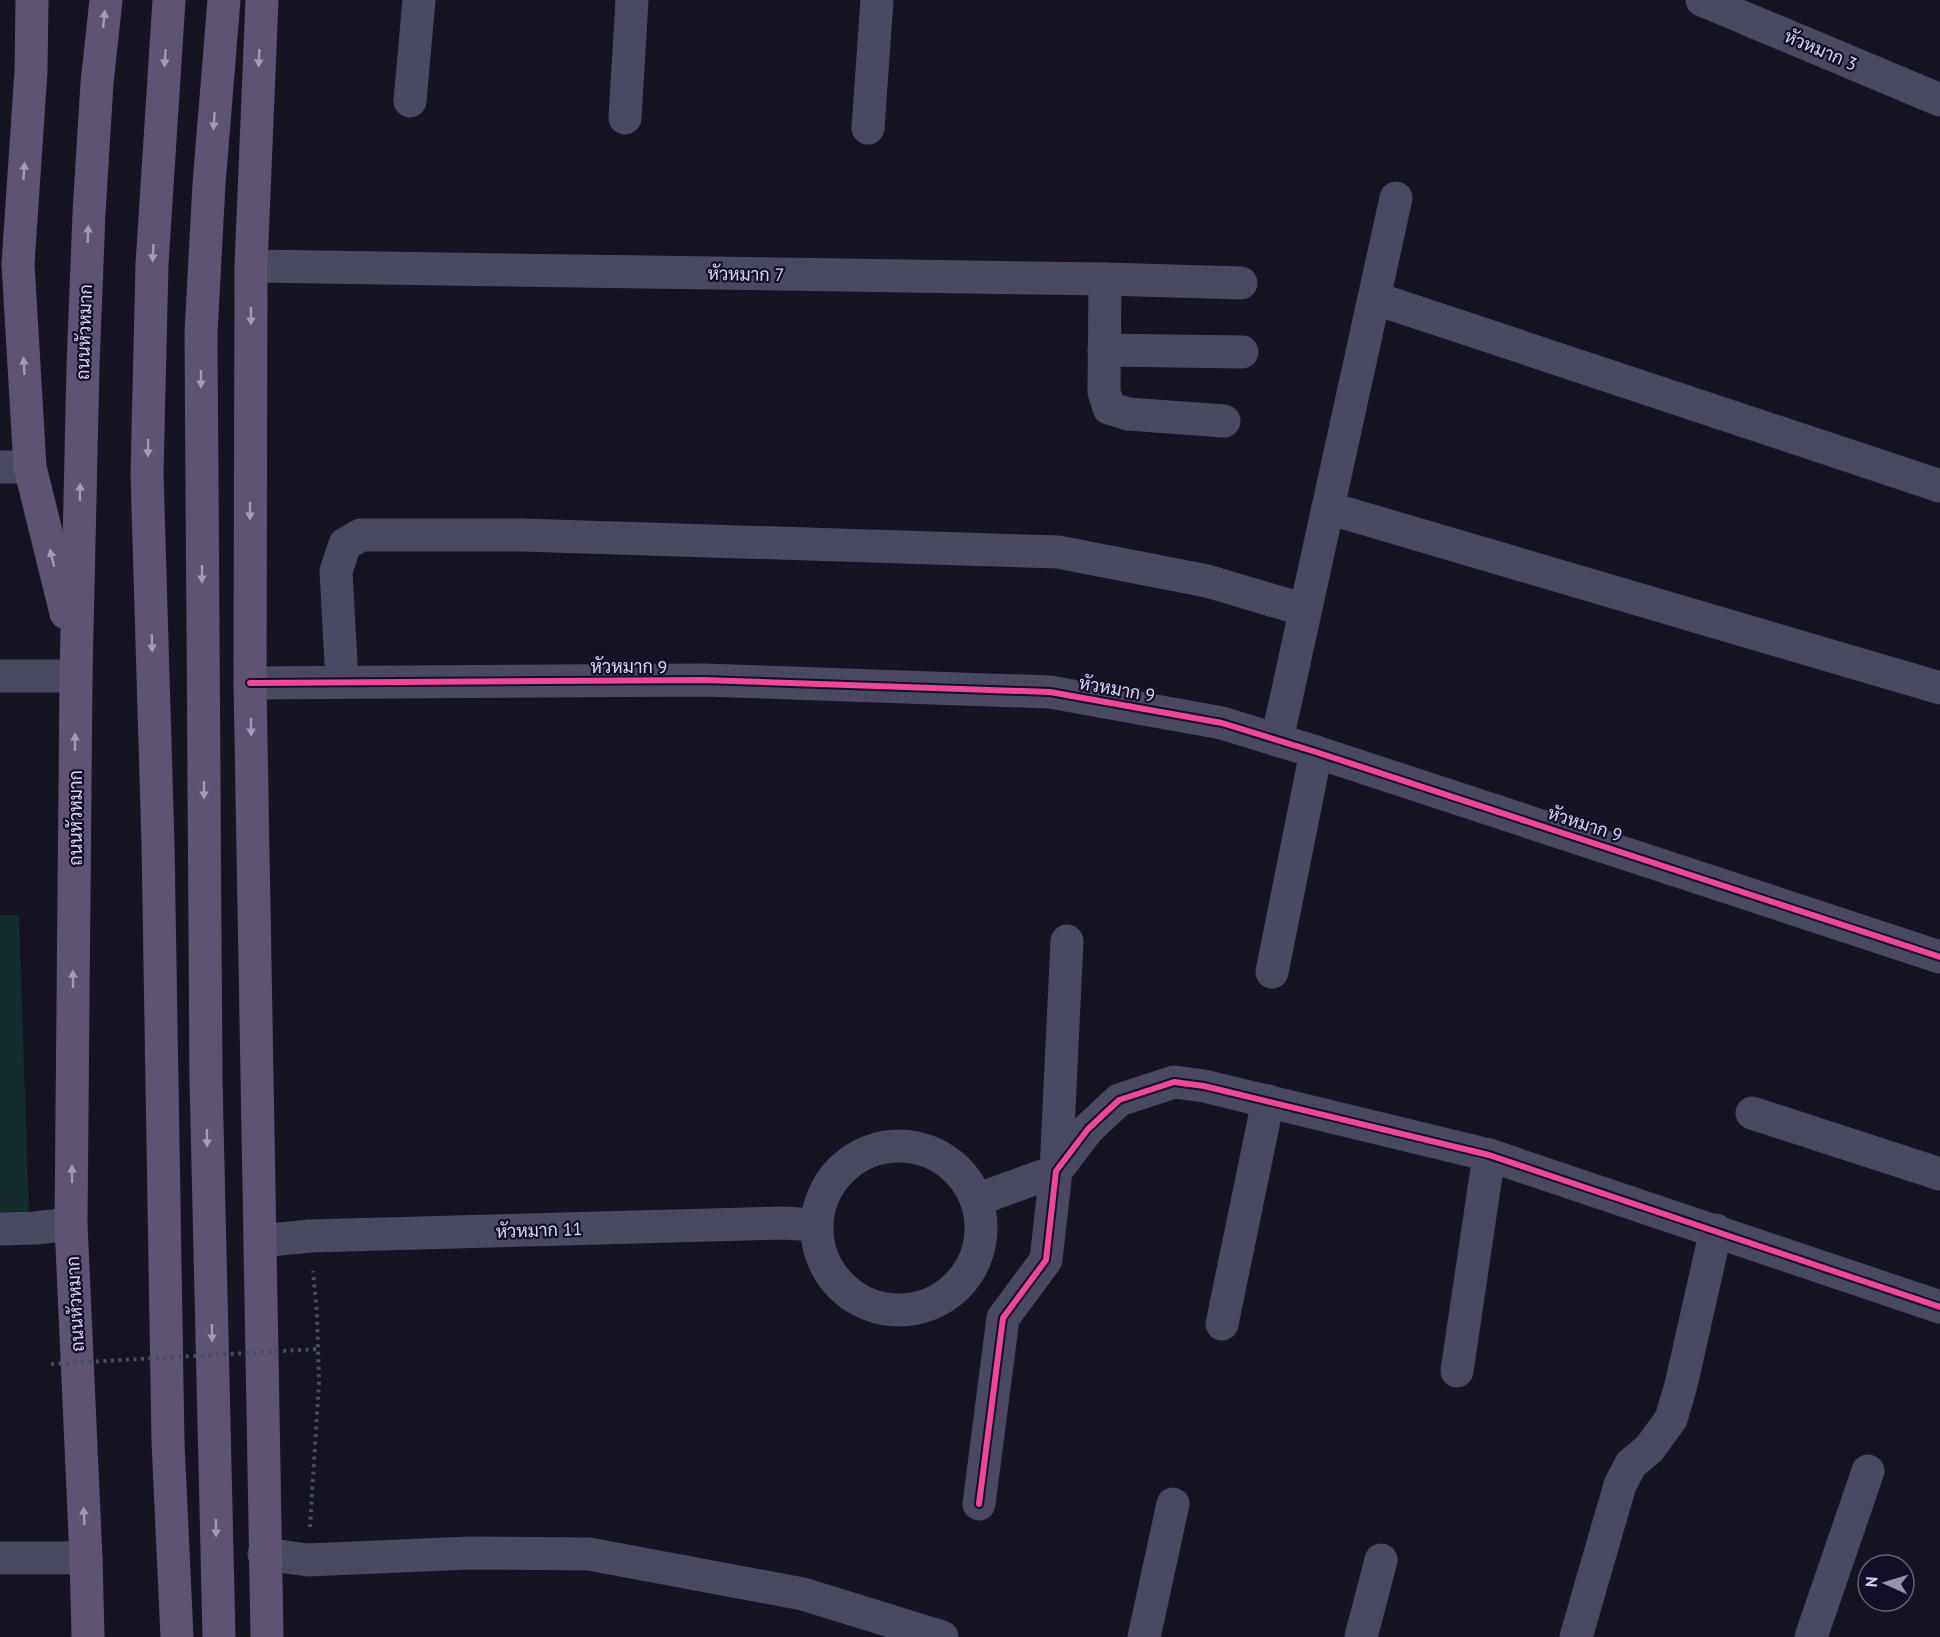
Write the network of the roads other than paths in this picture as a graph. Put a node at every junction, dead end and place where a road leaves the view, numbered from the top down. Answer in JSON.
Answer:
{"nodes":[{"id":1,"x":32,"y":0,"type":"edge"},
{"id":2,"x":106,"y":0,"type":"edge"},
{"id":3,"x":169,"y":0,"type":"edge"},
{"id":4,"x":224,"y":0,"type":"edge"},
{"id":5,"x":262,"y":0,"type":"edge"},
{"id":6,"x":419,"y":0,"type":"edge"},
{"id":7,"x":632,"y":0,"type":"edge"},
{"id":8,"x":877,"y":0,"type":"edge"},
{"id":9,"x":1702,"y":0,"type":"edge"},
{"id":10,"x":410,"y":100,"type":"dead end"},
{"id":11,"x":1940,"y":100,"type":"edge"},
{"id":12,"x":625,"y":118,"type":"dead end"},
{"id":13,"x":868,"y":128,"type":"dead end"},
{"id":14,"x":1396,"y":198,"type":"dead end"},
{"id":15,"x":9,"y":264,"type":"edge"},
{"id":16,"x":251,"y":266,"type":"junction"},
{"id":17,"x":1105,"y":279,"type":"junction"},
{"id":18,"x":1241,"y":283,"type":"dead end"},
{"id":19,"x":1374,"y":298,"type":"junction"},
{"id":20,"x":1104,"y":350,"type":"junction"},
{"id":21,"x":1242,"y":352,"type":"dead end"},
{"id":22,"x":1224,"y":422,"type":"dead end"},
{"id":23,"x":15,"y":466,"type":"edge"},
{"id":24,"x":1940,"y":486,"type":"edge"},
{"id":25,"x":1328,"y":508,"type":"junction"},
{"id":26,"x":1305,"y":610,"type":"junction"},
{"id":27,"x":76,"y":666,"type":"junction"},
{"id":28,"x":0,"y":676,"type":"edge"},
{"id":29,"x":342,"y":682,"type":"junction"},
{"id":30,"x":250,"y":683,"type":"junction"},
{"id":31,"x":1940,"y":688,"type":"edge"},
{"id":32,"x":1277,"y":740,"type":"junction"},
{"id":33,"x":1316,"y":752,"type":"junction"},
{"id":34,"x":1067,"y":941,"type":"dead end"},
{"id":35,"x":1940,"y":957,"type":"edge"},
{"id":36,"x":1272,"y":972,"type":"dead end"},
{"id":37,"x":1268,"y":1101,"type":"junction"},
{"id":38,"x":1752,"y":1113,"type":"dead end"},
{"id":39,"x":1489,"y":1155,"type":"junction"},
{"id":40,"x":1056,"y":1171,"type":"junction"},
{"id":41,"x":1940,"y":1174,"type":"edge"},
{"id":42,"x":976,"y":1200,"type":"junction"},
{"id":43,"x":71,"y":1224,"type":"junction"},
{"id":44,"x":816,"y":1225,"type":"junction"},
{"id":45,"x":0,"y":1229,"type":"edge"},
{"id":46,"x":1716,"y":1230,"type":"junction"},
{"id":47,"x":261,"y":1241,"type":"junction"},
{"id":48,"x":1940,"y":1307,"type":"edge"},
{"id":49,"x":1221,"y":1324,"type":"dead end"},
{"id":50,"x":1457,"y":1371,"type":"dead end"},
{"id":51,"x":1868,"y":1471,"type":"dead end"},
{"id":52,"x":979,"y":1504,"type":"dead end"},
{"id":53,"x":1173,"y":1504,"type":"dead end"},
{"id":54,"x":264,"y":1554,"type":"junction"},
{"id":55,"x":0,"y":1558,"type":"edge"},
{"id":56,"x":86,"y":1558,"type":"junction"},
{"id":57,"x":1381,"y":1560,"type":"dead end"},
{"id":58,"x":88,"y":1637,"type":"edge"},
{"id":59,"x":177,"y":1637,"type":"edge"},
{"id":60,"x":219,"y":1637,"type":"edge"},
{"id":61,"x":267,"y":1637,"type":"edge"},
{"id":62,"x":942,"y":1637,"type":"edge"},
{"id":63,"x":1144,"y":1637,"type":"edge"},
{"id":64,"x":1361,"y":1637,"type":"edge"},
{"id":65,"x":1576,"y":1637,"type":"edge"},
{"id":66,"x":1811,"y":1637,"type":"edge"}],
"edges":[{"from":15,"to":1,"type":"main road","one_way":true},
{"from":27,"to":2,"type":"main road","name":"ถนนหัวหมาก","one_way":true},
{"from":3,"to":59,"type":"main road","one_way":true},
{"from":4,"to":60,"type":"main road","one_way":true},
{"from":5,"to":16,"type":"main road","one_way":true},
{"from":6,"to":10,"type":"street"},
{"from":7,"to":12,"type":"street"},
{"from":8,"to":13,"type":"street"},
{"from":9,"to":11,"type":"street","name":"หัวหมาก 3"},
{"from":14,"to":19,"type":"street"},
{"from":23,"to":15,"type":"main road","one_way":true},
{"from":16,"to":17,"type":"street","name":"หัวหมาก 7"},
{"from":16,"to":30,"type":"main road","one_way":true},
{"from":17,"to":18,"type":"street","name":"หัวหมาก 7"},
{"from":17,"to":20,"type":"street"},
{"from":19,"to":24,"type":"street"},
{"from":19,"to":25,"type":"street"},
{"from":20,"to":21,"type":"street"},
{"from":20,"to":22,"type":"street"},
{"from":27,"to":23,"type":"main road","one_way":true},
{"from":25,"to":26,"type":"street"},
{"from":25,"to":31,"type":"street"},
{"from":26,"to":29,"type":"street"},
{"from":26,"to":32,"type":"street"},
{"from":27,"to":28,"type":"street"},
{"from":43,"to":27,"type":"main road","name":"ถนนหัวหมาก","one_way":true},
{"from":29,"to":30,"type":"street","name":"หัวหมาก 9"},
{"from":29,"to":32,"type":"street","name":"หัวหมาก 9"},
{"from":30,"to":47,"type":"main road","one_way":true},
{"from":32,"to":33,"type":"street","name":"หัวหมาก 9"},
{"from":33,"to":35,"type":"street","name":"หัวหมาก 9"},
{"from":33,"to":36,"type":"street"},
{"from":34,"to":40,"type":"street"},
{"from":37,"to":39,"type":"street"},
{"from":37,"to":40,"type":"street"},
{"from":37,"to":49,"type":"street"},
{"from":38,"to":41,"type":"street"},
{"from":39,"to":46,"type":"street"},
{"from":39,"to":50,"type":"street"},
{"from":40,"to":42,"type":"street"},
{"from":40,"to":52,"type":"street"},
{"from":42,"to":44,"type":"street"},
{"from":42,"to":44,"type":"street"},
{"from":43,"to":45,"type":"street"},
{"from":56,"to":43,"type":"main road","name":"ถนนหัวหมาก","one_way":true},
{"from":44,"to":47,"type":"street","name":"หัวหมาก 11"},
{"from":46,"to":48,"type":"street"},
{"from":46,"to":65,"type":"street"},
{"from":47,"to":54,"type":"main road"},
{"from":51,"to":66,"type":"street"},
{"from":53,"to":63,"type":"street"},
{"from":54,"to":61,"type":"main road"},
{"from":54,"to":62,"type":"street"},
{"from":55,"to":56,"type":"street"},
{"from":56,"to":58,"type":"main road","name":"ถนนหัวหมาก"},
{"from":57,"to":64,"type":"street"}]}
